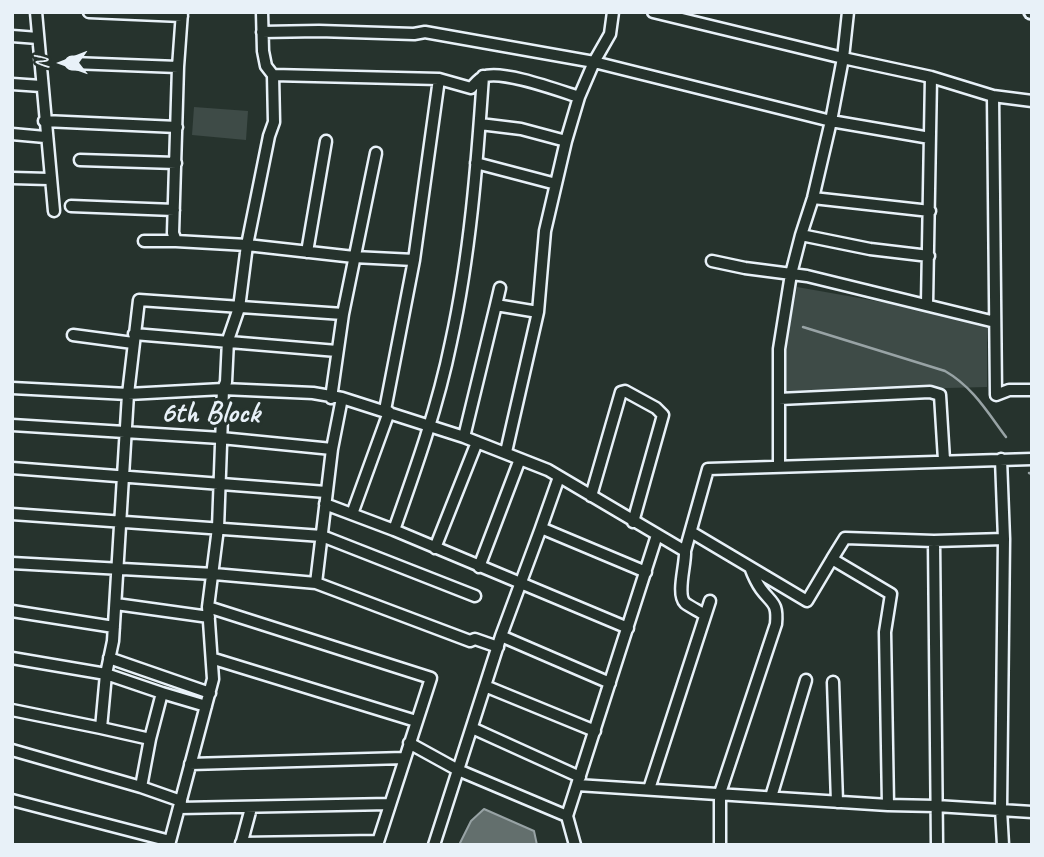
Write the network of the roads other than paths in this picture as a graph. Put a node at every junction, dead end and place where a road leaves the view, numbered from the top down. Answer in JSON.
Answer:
{"nodes":[{"id":1,"x":36,"y":12,"type":"edge"},
{"id":2,"x":89,"y":12,"type":"edge"},
{"id":3,"x":262,"y":12,"type":"edge"},
{"id":4,"x":613,"y":12,"type":"edge"},
{"id":5,"x":848,"y":12,"type":"edge"},
{"id":6,"x":656,"y":13,"type":"edge"},
{"id":7,"x":182,"y":14,"type":"edge"},
{"id":8,"x":262,"y":32,"type":"junction"},
{"id":9,"x":12,"y":36,"type":"edge"},
{"id":10,"x":37,"y":37,"type":"junction"},
{"id":11,"x":843,"y":58,"type":"junction"},
{"id":12,"x":594,"y":62,"type":"junction"},
{"id":13,"x":72,"y":63,"type":"dead end"},
{"id":14,"x":178,"y":67,"type":"junction"},
{"id":15,"x":273,"y":75,"type":"junction"},
{"id":16,"x":483,"y":76,"type":"junction"},
{"id":17,"x":931,"y":77,"type":"junction"},
{"id":18,"x":439,"y":79,"type":"junction"},
{"id":19,"x":12,"y":84,"type":"edge"},
{"id":20,"x":41,"y":86,"type":"junction"},
{"id":21,"x":993,"y":96,"type":"junction"},
{"id":22,"x":579,"y":97,"type":"junction"},
{"id":23,"x":1032,"y":101,"type":"edge"},
{"id":24,"x":44,"y":121,"type":"junction"},
{"id":25,"x":831,"y":121,"type":"junction"},
{"id":26,"x":480,"y":124,"type":"junction"},
{"id":27,"x":177,"y":127,"type":"junction"},
{"id":28,"x":12,"y":134,"type":"edge"},
{"id":29,"x":46,"y":137,"type":"junction"},
{"id":30,"x":930,"y":138,"type":"junction"},
{"id":31,"x":326,"y":141,"type":"dead end"},
{"id":32,"x":566,"y":141,"type":"junction"},
{"id":33,"x":376,"y":153,"type":"dead end"},
{"id":34,"x":80,"y":160,"type":"dead end"},
{"id":35,"x":176,"y":163,"type":"junction"},
{"id":36,"x":476,"y":163,"type":"junction"},
{"id":37,"x":12,"y":178,"type":"edge"},
{"id":38,"x":49,"y":179,"type":"junction"},
{"id":39,"x":556,"y":184,"type":"junction"},
{"id":40,"x":813,"y":198,"type":"junction"},
{"id":41,"x":71,"y":206,"type":"dead end"},
{"id":42,"x":174,"y":210,"type":"junction"},
{"id":43,"x":54,"y":211,"type":"dead end"},
{"id":44,"x":930,"y":211,"type":"junction"},
{"id":45,"x":801,"y":235,"type":"junction"},
{"id":46,"x":144,"y":241,"type":"dead end"},
{"id":47,"x":176,"y":241,"type":"junction"},
{"id":48,"x":247,"y":245,"type":"junction"},
{"id":49,"x":307,"y":252,"type":"junction"},
{"id":50,"x":929,"y":256,"type":"junction"},
{"id":51,"x":354,"y":257,"type":"junction"},
{"id":52,"x":414,"y":260,"type":"junction"},
{"id":53,"x":712,"y":261,"type":"dead end"},
{"id":54,"x":791,"y":274,"type":"junction"},
{"id":55,"x":500,"y":288,"type":"dead end"},
{"id":56,"x":928,"y":304,"type":"junction"},
{"id":57,"x":496,"y":305,"type":"junction"},
{"id":58,"x":239,"y":308,"type":"junction"},
{"id":59,"x":538,"y":312,"type":"junction"},
{"id":60,"x":343,"y":313,"type":"junction"},
{"id":61,"x":995,"y":322,"type":"junction"},
{"id":62,"x":73,"y":335,"type":"dead end"},
{"id":63,"x":134,"y":338,"type":"junction"},
{"id":64,"x":228,"y":340,"type":"junction"},
{"id":65,"x":337,"y":351,"type":"junction"},
{"id":66,"x":12,"y":388,"type":"edge"},
{"id":67,"x":223,"y":389,"type":"junction"},
{"id":68,"x":1032,"y":390,"type":"edge"},
{"id":69,"x":128,"y":394,"type":"junction"},
{"id":70,"x":336,"y":398,"type":"junction"},
{"id":71,"x":779,"y":399,"type":"junction"},
{"id":72,"x":387,"y":411,"type":"junction"},
{"id":73,"x":12,"y":425,"type":"edge"},
{"id":74,"x":431,"y":426,"type":"junction"},
{"id":75,"x":126,"y":431,"type":"junction"},
{"id":76,"x":464,"y":437,"type":"junction"},
{"id":77,"x":221,"y":438,"type":"junction"},
{"id":78,"x":477,"y":442,"type":"junction"},
{"id":79,"x":332,"y":449,"type":"junction"},
{"id":80,"x":506,"y":452,"type":"junction"},
{"id":81,"x":520,"y":459,"type":"junction"},
{"id":82,"x":1001,"y":459,"type":"junction"},
{"id":83,"x":1032,"y":459,"type":"edge"},
{"id":84,"x":944,"y":460,"type":"junction"},
{"id":85,"x":779,"y":467,"type":"junction"},
{"id":86,"x":12,"y":468,"type":"edge"},
{"id":87,"x":123,"y":477,"type":"junction"},
{"id":88,"x":559,"y":477,"type":"junction"},
{"id":89,"x":219,"y":483,"type":"junction"},
{"id":90,"x":327,"y":492,"type":"junction"},
{"id":91,"x":591,"y":496,"type":"junction"},
{"id":92,"x":325,"y":505,"type":"junction"},
{"id":93,"x":12,"y":514,"type":"edge"},
{"id":94,"x":352,"y":514,"type":"junction"},
{"id":95,"x":633,"y":522,"type":"junction"},
{"id":96,"x":120,"y":523,"type":"junction"},
{"id":97,"x":218,"y":528,"type":"junction"},
{"id":98,"x":541,"y":528,"type":"junction"},
{"id":99,"x":394,"y":530,"type":"junction"},
{"id":100,"x":691,"y":532,"type":"junction"},
{"id":101,"x":657,"y":535,"type":"junction"},
{"id":102,"x":322,"y":536,"type":"junction"},
{"id":103,"x":1004,"y":540,"type":"junction"},
{"id":104,"x":934,"y":541,"type":"junction"},
{"id":105,"x":435,"y":548,"type":"junction"},
{"id":106,"x":685,"y":551,"type":"junction"},
{"id":107,"x":832,"y":559,"type":"junction"},
{"id":108,"x":12,"y":563,"type":"edge"},
{"id":109,"x":479,"y":568,"type":"junction"},
{"id":110,"x":750,"y":568,"type":"junction"},
{"id":111,"x":119,"y":570,"type":"junction"},
{"id":112,"x":646,"y":572,"type":"junction"},
{"id":113,"x":214,"y":574,"type":"junction"},
{"id":114,"x":316,"y":583,"type":"junction"},
{"id":115,"x":521,"y":583,"type":"junction"},
{"id":116,"x":475,"y":596,"type":"dead end"},
{"id":117,"x":710,"y":601,"type":"dead end"},
{"id":118,"x":116,"y":604,"type":"junction"},
{"id":119,"x":12,"y":611,"type":"edge"},
{"id":120,"x":209,"y":612,"type":"junction"},
{"id":121,"x":705,"y":615,"type":"junction"},
{"id":122,"x":114,"y":627,"type":"junction"},
{"id":123,"x":628,"y":628,"type":"junction"},
{"id":124,"x":500,"y":642,"type":"junction"},
{"id":125,"x":109,"y":657,"type":"junction"},
{"id":126,"x":12,"y":658,"type":"edge"},
{"id":127,"x":214,"y":659,"type":"junction"},
{"id":128,"x":106,"y":674,"type":"junction"},
{"id":129,"x":806,"y":680,"type":"dead end"},
{"id":130,"x":833,"y":682,"type":"dead end"},
{"id":131,"x":610,"y":683,"type":"junction"},
{"id":132,"x":485,"y":686,"type":"junction"},
{"id":133,"x":210,"y":692,"type":"junction"},
{"id":134,"x":162,"y":693,"type":"junction"},
{"id":135,"x":206,"y":706,"type":"junction"},
{"id":136,"x":12,"y":710,"type":"edge"},
{"id":137,"x":416,"y":721,"type":"junction"},
{"id":138,"x":101,"y":728,"type":"junction"},
{"id":139,"x":472,"y":728,"type":"junction"},
{"id":140,"x":595,"y":731,"type":"junction"},
{"id":141,"x":150,"y":739,"type":"junction"},
{"id":142,"x":409,"y":743,"type":"junction"},
{"id":143,"x":12,"y":750,"type":"edge"},
{"id":144,"x":404,"y":758,"type":"junction"},
{"id":145,"x":190,"y":764,"type":"junction"},
{"id":146,"x":458,"y":769,"type":"junction"},
{"id":147,"x":579,"y":781,"type":"junction"},
{"id":148,"x":141,"y":787,"type":"junction"},
{"id":149,"x":649,"y":789,"type":"junction"},
{"id":150,"x":720,"y":793,"type":"junction"},
{"id":151,"x":771,"y":796,"type":"junction"},
{"id":152,"x":12,"y":800,"type":"edge"},
{"id":153,"x":837,"y":802,"type":"junction"},
{"id":154,"x":390,"y":804,"type":"junction"},
{"id":155,"x":180,"y":805,"type":"junction"},
{"id":156,"x":888,"y":806,"type":"junction"},
{"id":157,"x":936,"y":806,"type":"junction"},
{"id":158,"x":251,"y":808,"type":"junction"},
{"id":159,"x":1001,"y":809,"type":"junction"},
{"id":160,"x":1032,"y":812,"type":"edge"},
{"id":161,"x":567,"y":816,"type":"junction"},
{"id":162,"x":169,"y":843,"type":"edge"},
{"id":163,"x":377,"y":843,"type":"edge"},
{"id":164,"x":241,"y":844,"type":"edge"},
{"id":165,"x":434,"y":845,"type":"edge"},
{"id":166,"x":575,"y":845,"type":"edge"},
{"id":167,"x":720,"y":845,"type":"edge"},
{"id":168,"x":937,"y":845,"type":"edge"},
{"id":169,"x":1003,"y":845,"type":"edge"}],
"edges":[{"from":1,"to":10,"type":"street"},
{"from":2,"to":7,"type":"street"},
{"from":3,"to":8,"type":"street"},
{"from":4,"to":12,"type":"street"},
{"from":5,"to":11,"type":"street"},
{"from":6,"to":11,"type":"street"},
{"from":7,"to":14,"type":"street"},
{"from":8,"to":12,"type":"street"},
{"from":8,"to":15,"type":"street"},
{"from":9,"to":10,"type":"street"},
{"from":10,"to":20,"type":"street"},
{"from":11,"to":17,"type":"street"},
{"from":11,"to":25,"type":"street"},
{"from":12,"to":22,"type":"street"},
{"from":12,"to":25,"type":"street"},
{"from":13,"to":14,"type":"street"},
{"from":14,"to":27,"type":"street"},
{"from":15,"to":18,"type":"street"},
{"from":15,"to":48,"type":"street"},
{"from":16,"to":18,"type":"street"},
{"from":16,"to":22,"type":"street"},
{"from":16,"to":26,"type":"street"},
{"from":17,"to":21,"type":"street"},
{"from":17,"to":30,"type":"street"},
{"from":18,"to":52,"type":"street"},
{"from":19,"to":20,"type":"street"},
{"from":20,"to":24,"type":"street"},
{"from":21,"to":23,"type":"street"},
{"from":21,"to":61,"type":"street"},
{"from":22,"to":32,"type":"street"},
{"from":24,"to":27,"type":"street"},
{"from":24,"to":29,"type":"street"},
{"from":25,"to":30,"type":"street"},
{"from":25,"to":40,"type":"street"},
{"from":26,"to":32,"type":"street"},
{"from":26,"to":36,"type":"street"},
{"from":27,"to":35,"type":"street"},
{"from":28,"to":29,"type":"street"},
{"from":29,"to":38,"type":"street"},
{"from":30,"to":44,"type":"street"},
{"from":31,"to":49,"type":"street"},
{"from":32,"to":39,"type":"street"},
{"from":33,"to":51,"type":"street"},
{"from":34,"to":35,"type":"street"},
{"from":35,"to":42,"type":"street"},
{"from":36,"to":39,"type":"street"},
{"from":36,"to":74,"type":"street"},
{"from":37,"to":38,"type":"street"},
{"from":38,"to":43,"type":"street"},
{"from":39,"to":59,"type":"street"},
{"from":40,"to":44,"type":"street"},
{"from":40,"to":45,"type":"street"},
{"from":41,"to":42,"type":"street"},
{"from":42,"to":47,"type":"street"},
{"from":44,"to":50,"type":"street"},
{"from":45,"to":50,"type":"street"},
{"from":45,"to":54,"type":"street"},
{"from":46,"to":47,"type":"street"},
{"from":47,"to":48,"type":"street"},
{"from":48,"to":49,"type":"street"},
{"from":48,"to":58,"type":"street"},
{"from":49,"to":51,"type":"street"},
{"from":50,"to":56,"type":"street"},
{"from":51,"to":52,"type":"street"},
{"from":51,"to":60,"type":"street"},
{"from":52,"to":72,"type":"street"},
{"from":53,"to":54,"type":"street"},
{"from":54,"to":56,"type":"street"},
{"from":54,"to":71,"type":"street"},
{"from":55,"to":57,"type":"street"},
{"from":56,"to":61,"type":"street"},
{"from":57,"to":59,"type":"street"},
{"from":57,"to":76,"type":"street"},
{"from":58,"to":60,"type":"street"},
{"from":58,"to":63,"type":"street"},
{"from":58,"to":64,"type":"street"},
{"from":59,"to":80,"type":"street"},
{"from":60,"to":65,"type":"street"},
{"from":61,"to":68,"type":"street"},
{"from":62,"to":63,"type":"street"},
{"from":63,"to":64,"type":"street"},
{"from":63,"to":69,"type":"street"},
{"from":64,"to":65,"type":"street"},
{"from":64,"to":67,"type":"street"},
{"from":65,"to":70,"type":"street"},
{"from":66,"to":69,"type":"street"},
{"from":67,"to":69,"type":"street"},
{"from":67,"to":70,"type":"street"},
{"from":67,"to":77,"type":"street"},
{"from":69,"to":75,"type":"street"},
{"from":70,"to":72,"type":"street"},
{"from":70,"to":79,"type":"street"},
{"from":71,"to":84,"type":"street"},
{"from":71,"to":85,"type":"street"},
{"from":72,"to":74,"type":"street"},
{"from":72,"to":94,"type":"street"},
{"from":73,"to":75,"type":"street"},
{"from":74,"to":76,"type":"street"},
{"from":74,"to":99,"type":"street"},
{"from":75,"to":77,"type":"street"},
{"from":75,"to":87,"type":"street"},
{"from":76,"to":78,"type":"street"},
{"from":77,"to":79,"type":"street"},
{"from":77,"to":89,"type":"street"},
{"from":78,"to":80,"type":"street"},
{"from":78,"to":105,"type":"street"},
{"from":79,"to":90,"type":"street"},
{"from":80,"to":81,"type":"street"},
{"from":81,"to":88,"type":"street"},
{"from":81,"to":109,"type":"street"},
{"from":82,"to":83,"type":"street"},
{"from":82,"to":84,"type":"street"},
{"from":82,"to":103,"type":"street"},
{"from":84,"to":85,"type":"street"},
{"from":85,"to":100,"type":"street"},
{"from":86,"to":87,"type":"street"},
{"from":87,"to":89,"type":"street"},
{"from":87,"to":96,"type":"street"},
{"from":88,"to":91,"type":"street"},
{"from":88,"to":98,"type":"street"},
{"from":89,"to":90,"type":"street"},
{"from":89,"to":97,"type":"street"},
{"from":90,"to":92,"type":"street"},
{"from":91,"to":95,"type":"street"},
{"from":91,"to":95,"type":"street"},
{"from":92,"to":94,"type":"street"},
{"from":92,"to":102,"type":"street"},
{"from":93,"to":96,"type":"street"},
{"from":94,"to":99,"type":"street"},
{"from":95,"to":101,"type":"street"},
{"from":96,"to":97,"type":"street"},
{"from":96,"to":111,"type":"street"},
{"from":97,"to":102,"type":"street"},
{"from":97,"to":113,"type":"street"},
{"from":98,"to":112,"type":"street"},
{"from":98,"to":115,"type":"street"},
{"from":99,"to":105,"type":"street"},
{"from":100,"to":106,"type":"street"},
{"from":100,"to":110,"type":"street"},
{"from":101,"to":106,"type":"street"},
{"from":101,"to":112,"type":"street"},
{"from":102,"to":114,"type":"street"},
{"from":102,"to":116,"type":"street"},
{"from":103,"to":104,"type":"street"},
{"from":103,"to":159,"type":"street"},
{"from":104,"to":107,"type":"street"},
{"from":104,"to":157,"type":"street"},
{"from":105,"to":109,"type":"street"},
{"from":106,"to":121,"type":"street"},
{"from":107,"to":110,"type":"street"},
{"from":107,"to":156,"type":"street"},
{"from":108,"to":111,"type":"street"},
{"from":109,"to":115,"type":"street"},
{"from":110,"to":150,"type":"street"},
{"from":111,"to":113,"type":"street"},
{"from":111,"to":118,"type":"street"},
{"from":112,"to":123,"type":"street"},
{"from":113,"to":114,"type":"street"},
{"from":113,"to":120,"type":"street"},
{"from":114,"to":124,"type":"street"},
{"from":115,"to":123,"type":"street"},
{"from":115,"to":124,"type":"street"},
{"from":117,"to":121,"type":"street"},
{"from":118,"to":120,"type":"street"},
{"from":118,"to":122,"type":"street"},
{"from":119,"to":122,"type":"street"},
{"from":120,"to":127,"type":"street"},
{"from":120,"to":137,"type":"street"},
{"from":121,"to":149,"type":"street"},
{"from":122,"to":125,"type":"street"},
{"from":123,"to":131,"type":"street"},
{"from":124,"to":131,"type":"street"},
{"from":124,"to":132,"type":"street"},
{"from":125,"to":128,"type":"street"},
{"from":125,"to":133,"type":"street"},
{"from":126,"to":128,"type":"street"},
{"from":127,"to":133,"type":"street"},
{"from":127,"to":137,"type":"street"},
{"from":128,"to":134,"type":"street"},
{"from":128,"to":138,"type":"street"},
{"from":129,"to":151,"type":"street"},
{"from":130,"to":153,"type":"street"},
{"from":131,"to":140,"type":"street"},
{"from":132,"to":139,"type":"street"},
{"from":132,"to":140,"type":"street"},
{"from":133,"to":135,"type":"street"},
{"from":134,"to":135,"type":"street"},
{"from":134,"to":141,"type":"street"},
{"from":135,"to":145,"type":"street"},
{"from":136,"to":138,"type":"street"},
{"from":137,"to":142,"type":"street"},
{"from":138,"to":141,"type":"street"},
{"from":139,"to":146,"type":"street"},
{"from":139,"to":147,"type":"street"},
{"from":140,"to":147,"type":"street"},
{"from":141,"to":148,"type":"street"},
{"from":142,"to":144,"type":"street"},
{"from":142,"to":146,"type":"street"},
{"from":143,"to":148,"type":"street"},
{"from":144,"to":145,"type":"street"},
{"from":144,"to":154,"type":"street"},
{"from":145,"to":155,"type":"street"},
{"from":146,"to":161,"type":"street"},
{"from":146,"to":165,"type":"street"},
{"from":147,"to":149,"type":"street"},
{"from":147,"to":161,"type":"street"},
{"from":148,"to":155,"type":"street"},
{"from":149,"to":150,"type":"street"},
{"from":150,"to":151,"type":"street"},
{"from":150,"to":167,"type":"street"},
{"from":151,"to":153,"type":"street"},
{"from":152,"to":162,"type":"street"},
{"from":153,"to":156,"type":"street"},
{"from":154,"to":158,"type":"street"},
{"from":154,"to":163,"type":"street"},
{"from":155,"to":158,"type":"street"},
{"from":155,"to":162,"type":"street"},
{"from":156,"to":157,"type":"street"},
{"from":157,"to":159,"type":"street"},
{"from":157,"to":168,"type":"street"},
{"from":158,"to":164,"type":"street"},
{"from":159,"to":160,"type":"street"},
{"from":159,"to":169,"type":"street"},
{"from":161,"to":166,"type":"street"},
{"from":163,"to":164,"type":"street"}]}
